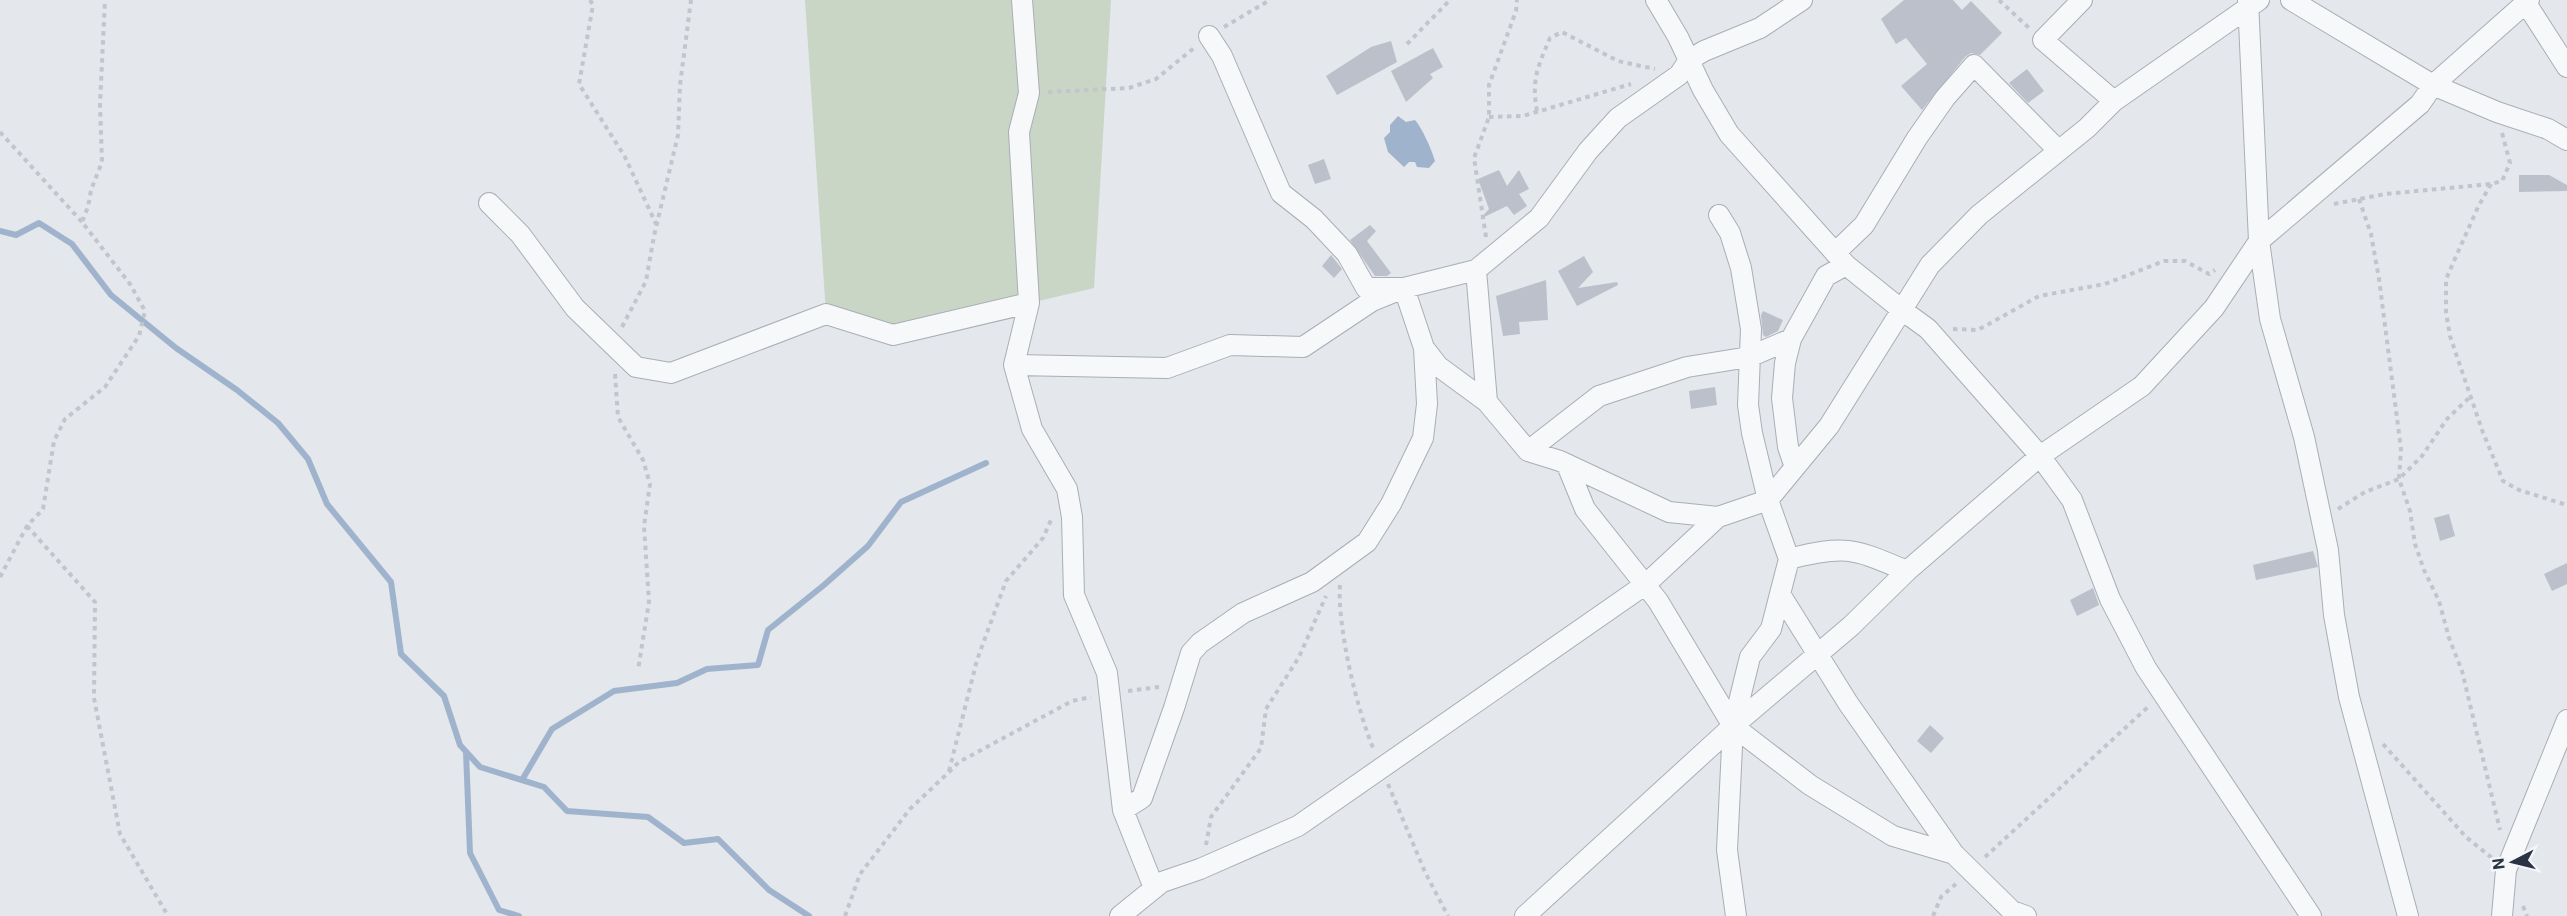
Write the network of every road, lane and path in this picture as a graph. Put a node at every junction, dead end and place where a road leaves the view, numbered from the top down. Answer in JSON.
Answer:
{"nodes":[{"id":1,"x":105,"y":0,"type":"edge"},
{"id":2,"x":590,"y":0,"type":"edge"},
{"id":3,"x":691,"y":0,"type":"edge"},
{"id":4,"x":1022,"y":0,"type":"edge"},
{"id":5,"x":1270,"y":0,"type":"edge"},
{"id":6,"x":1450,"y":0,"type":"edge"},
{"id":7,"x":1517,"y":0,"type":"edge"},
{"id":8,"x":1656,"y":0,"type":"edge"},
{"id":9,"x":1802,"y":0,"type":"edge"},
{"id":10,"x":1999,"y":0,"type":"edge"},
{"id":11,"x":2082,"y":0,"type":"edge"},
{"id":12,"x":2291,"y":0,"type":"edge"},
{"id":13,"x":2526,"y":1,"type":"edge"},
{"id":14,"x":2252,"y":3,"type":"edge"},
{"id":15,"x":1209,"y":36,"type":"junction"},
{"id":16,"x":2043,"y":40,"type":"junction"},
{"id":17,"x":1407,"y":44,"type":"dead end"},
{"id":18,"x":1684,"y":67,"type":"junction"},
{"id":19,"x":2567,"y":67,"type":"edge"},
{"id":20,"x":1637,"y":84,"type":"dead end"},
{"id":21,"x":2433,"y":85,"type":"junction"},
{"id":22,"x":1029,"y":93,"type":"junction"},
{"id":23,"x":2114,"y":100,"type":"junction"},
{"id":24,"x":1537,"y":111,"type":"junction"},
{"id":25,"x":1489,"y":117,"type":"junction"},
{"id":26,"x":0,"y":132,"type":"edge"},
{"id":27,"x":2567,"y":140,"type":"edge"},
{"id":28,"x":2058,"y":150,"type":"junction"},
{"id":29,"x":2491,"y":184,"type":"dead end"},
{"id":30,"x":2359,"y":199,"type":"dead end"},
{"id":31,"x":489,"y":203,"type":"dead end"},
{"id":32,"x":1719,"y":215,"type":"dead end"},
{"id":33,"x":82,"y":222,"type":"junction"},
{"id":34,"x":656,"y":225,"type":"junction"},
{"id":35,"x":2259,"y":241,"type":"junction"},
{"id":36,"x":1841,"y":259,"type":"junction"},
{"id":37,"x":1476,"y":270,"type":"junction"},
{"id":38,"x":1404,"y":288,"type":"junction"},
{"id":39,"x":1029,"y":303,"type":"junction"},
{"id":40,"x":1902,"y":310,"type":"junction"},
{"id":41,"x":1791,"y":339,"type":"junction"},
{"id":42,"x":613,"y":344,"type":"junction"},
{"id":43,"x":1424,"y":348,"type":"junction"},
{"id":44,"x":1749,"y":357,"type":"junction"},
{"id":45,"x":1014,"y":365,"type":"junction"},
{"id":46,"x":2472,"y":395,"type":"junction"},
{"id":47,"x":1487,"y":402,"type":"junction"},
{"id":48,"x":1528,"y":451,"type":"junction"},
{"id":49,"x":2040,"y":456,"type":"junction"},
{"id":50,"x":1568,"y":465,"type":"junction"},
{"id":51,"x":1795,"y":467,"type":"junction"},
{"id":52,"x":2399,"y":479,"type":"junction"},
{"id":53,"x":1768,"y":500,"type":"junction"},
{"id":54,"x":2567,"y":505,"type":"edge"},
{"id":55,"x":2320,"y":512,"type":"junction"},
{"id":56,"x":1718,"y":517,"type":"junction"},
{"id":57,"x":1052,"y":518,"type":"dead end"},
{"id":58,"x":27,"y":526,"type":"junction"},
{"id":59,"x":1789,"y":559,"type":"junction"},
{"id":60,"x":1342,"y":560,"type":"junction"},
{"id":61,"x":1907,"y":571,"type":"junction"},
{"id":62,"x":0,"y":575,"type":"edge"},
{"id":63,"x":1646,"y":584,"type":"junction"},
{"id":64,"x":1328,"y":592,"type":"dead end"},
{"id":65,"x":1780,"y":594,"type":"junction"},
{"id":66,"x":1819,"y":654,"type":"junction"},
{"id":67,"x":638,"y":670,"type":"dead end"},
{"id":68,"x":1185,"y":675,"type":"junction"},
{"id":69,"x":2163,"y":693,"type":"junction"},
{"id":70,"x":1108,"y":694,"type":"junction"},
{"id":71,"x":1732,"y":726,"type":"junction"},
{"id":72,"x":2565,"y":727,"type":"edge"},
{"id":73,"x":2382,"y":744,"type":"dead end"},
{"id":74,"x":1382,"y":768,"type":"junction"},
{"id":75,"x":949,"y":772,"type":"junction"},
{"id":76,"x":1123,"y":810,"type":"junction"},
{"id":77,"x":2501,"y":838,"type":"dead end"},
{"id":78,"x":1954,"y":854,"type":"junction"},
{"id":79,"x":1200,"y":869,"type":"junction"},
{"id":80,"x":2506,"y":870,"type":"junction"},
{"id":81,"x":1970,"y":871,"type":"junction"},
{"id":82,"x":1154,"y":888,"type":"junction"},
{"id":83,"x":2519,"y":898,"type":"dead end"},
{"id":84,"x":168,"y":916,"type":"edge"},
{"id":85,"x":845,"y":916,"type":"edge"},
{"id":86,"x":1120,"y":916,"type":"edge"},
{"id":87,"x":1448,"y":916,"type":"edge"},
{"id":88,"x":1525,"y":916,"type":"edge"},
{"id":89,"x":1736,"y":916,"type":"edge"},
{"id":90,"x":1933,"y":916,"type":"edge"},
{"id":91,"x":2026,"y":916,"type":"edge"},
{"id":92,"x":2311,"y":916,"type":"edge"},
{"id":93,"x":2408,"y":916,"type":"edge"},
{"id":94,"x":2502,"y":916,"type":"edge"},
{"id":95,"x":2527,"y":916,"type":"edge"}],
"edges":[{"from":1,"to":33,"type":"path"},
{"from":2,"to":34,"type":"path"},
{"from":3,"to":34,"type":"path"},
{"from":4,"to":22,"type":"street"},
{"from":5,"to":15,"type":"path"},
{"from":6,"to":17,"type":"path"},
{"from":7,"to":25,"type":"path"},
{"from":8,"to":18,"type":"street"},
{"from":9,"to":18,"type":"street"},
{"from":10,"to":16,"type":"path"},
{"from":11,"to":16,"type":"street"},
{"from":12,"to":21,"type":"street"},
{"from":13,"to":19,"type":"street"},
{"from":13,"to":21,"type":"street"},
{"from":14,"to":23,"type":"street"},
{"from":14,"to":35,"type":"street"},
{"from":15,"to":22,"type":"path"},
{"from":15,"to":38,"type":"street"},
{"from":16,"to":23,"type":"street"},
{"from":18,"to":24,"type":"path"},
{"from":18,"to":36,"type":"street"},
{"from":18,"to":37,"type":"street"},
{"from":20,"to":24,"type":"path"},
{"from":21,"to":27,"type":"street"},
{"from":21,"to":35,"type":"street"},
{"from":22,"to":39,"type":"street"},
{"from":23,"to":28,"type":"street"},
{"from":24,"to":25,"type":"path"},
{"from":25,"to":37,"type":"path"},
{"from":26,"to":33,"type":"path"},
{"from":28,"to":36,"type":"street"},
{"from":28,"to":40,"type":"street"},
{"from":29,"to":46,"type":"path"},
{"from":30,"to":52,"type":"path"},
{"from":31,"to":42,"type":"street"},
{"from":32,"to":44,"type":"street"},
{"from":33,"to":58,"type":"path"},
{"from":34,"to":42,"type":"path"},
{"from":35,"to":49,"type":"street"},
{"from":35,"to":55,"type":"street"},
{"from":36,"to":40,"type":"street"},
{"from":36,"to":41,"type":"street"},
{"from":37,"to":38,"type":"street"},
{"from":37,"to":47,"type":"street"},
{"from":38,"to":43,"type":"street"},
{"from":38,"to":45,"type":"street"},
{"from":39,"to":42,"type":"street"},
{"from":39,"to":45,"type":"street"},
{"from":40,"to":49,"type":"street"},
{"from":40,"to":51,"type":"street"},
{"from":41,"to":44,"type":"street"},
{"from":41,"to":51,"type":"street"},
{"from":42,"to":67,"type":"path"},
{"from":43,"to":47,"type":"street"},
{"from":43,"to":60,"type":"street"},
{"from":44,"to":48,"type":"street"},
{"from":44,"to":53,"type":"street"},
{"from":45,"to":70,"type":"street"},
{"from":46,"to":52,"type":"path"},
{"from":46,"to":54,"type":"path"},
{"from":47,"to":48,"type":"street"},
{"from":48,"to":50,"type":"street"},
{"from":49,"to":61,"type":"street"},
{"from":49,"to":69,"type":"street"},
{"from":50,"to":56,"type":"street"},
{"from":50,"to":63,"type":"street"},
{"from":51,"to":53,"type":"street"},
{"from":52,"to":55,"type":"path"},
{"from":52,"to":77,"type":"path"},
{"from":53,"to":56,"type":"street"},
{"from":53,"to":59,"type":"street"},
{"from":55,"to":93,"type":"street"},
{"from":56,"to":63,"type":"street"},
{"from":57,"to":75,"type":"path"},
{"from":58,"to":62,"type":"path"},
{"from":58,"to":84,"type":"path"},
{"from":59,"to":61,"type":"street"},
{"from":59,"to":65,"type":"street"},
{"from":60,"to":68,"type":"street"},
{"from":60,"to":74,"type":"path"},
{"from":61,"to":66,"type":"street"},
{"from":63,"to":71,"type":"street"},
{"from":63,"to":74,"type":"street"},
{"from":64,"to":79,"type":"path"},
{"from":65,"to":66,"type":"street"},
{"from":65,"to":71,"type":"street"},
{"from":66,"to":71,"type":"street"},
{"from":66,"to":78,"type":"street"},
{"from":68,"to":70,"type":"path"},
{"from":68,"to":76,"type":"street"},
{"from":69,"to":81,"type":"path"},
{"from":69,"to":92,"type":"street"},
{"from":70,"to":75,"type":"path"},
{"from":70,"to":76,"type":"street"},
{"from":71,"to":78,"type":"street"},
{"from":71,"to":88,"type":"street"},
{"from":71,"to":89,"type":"street"},
{"from":72,"to":80,"type":"street"},
{"from":73,"to":80,"type":"path"},
{"from":74,"to":79,"type":"street"},
{"from":74,"to":87,"type":"path"},
{"from":75,"to":85,"type":"path"},
{"from":76,"to":82,"type":"street"},
{"from":78,"to":81,"type":"street"},
{"from":79,"to":82,"type":"street"},
{"from":80,"to":94,"type":"street"},
{"from":81,"to":90,"type":"path"},
{"from":81,"to":91,"type":"street"},
{"from":82,"to":86,"type":"street"},
{"from":83,"to":95,"type":"path"}]}
